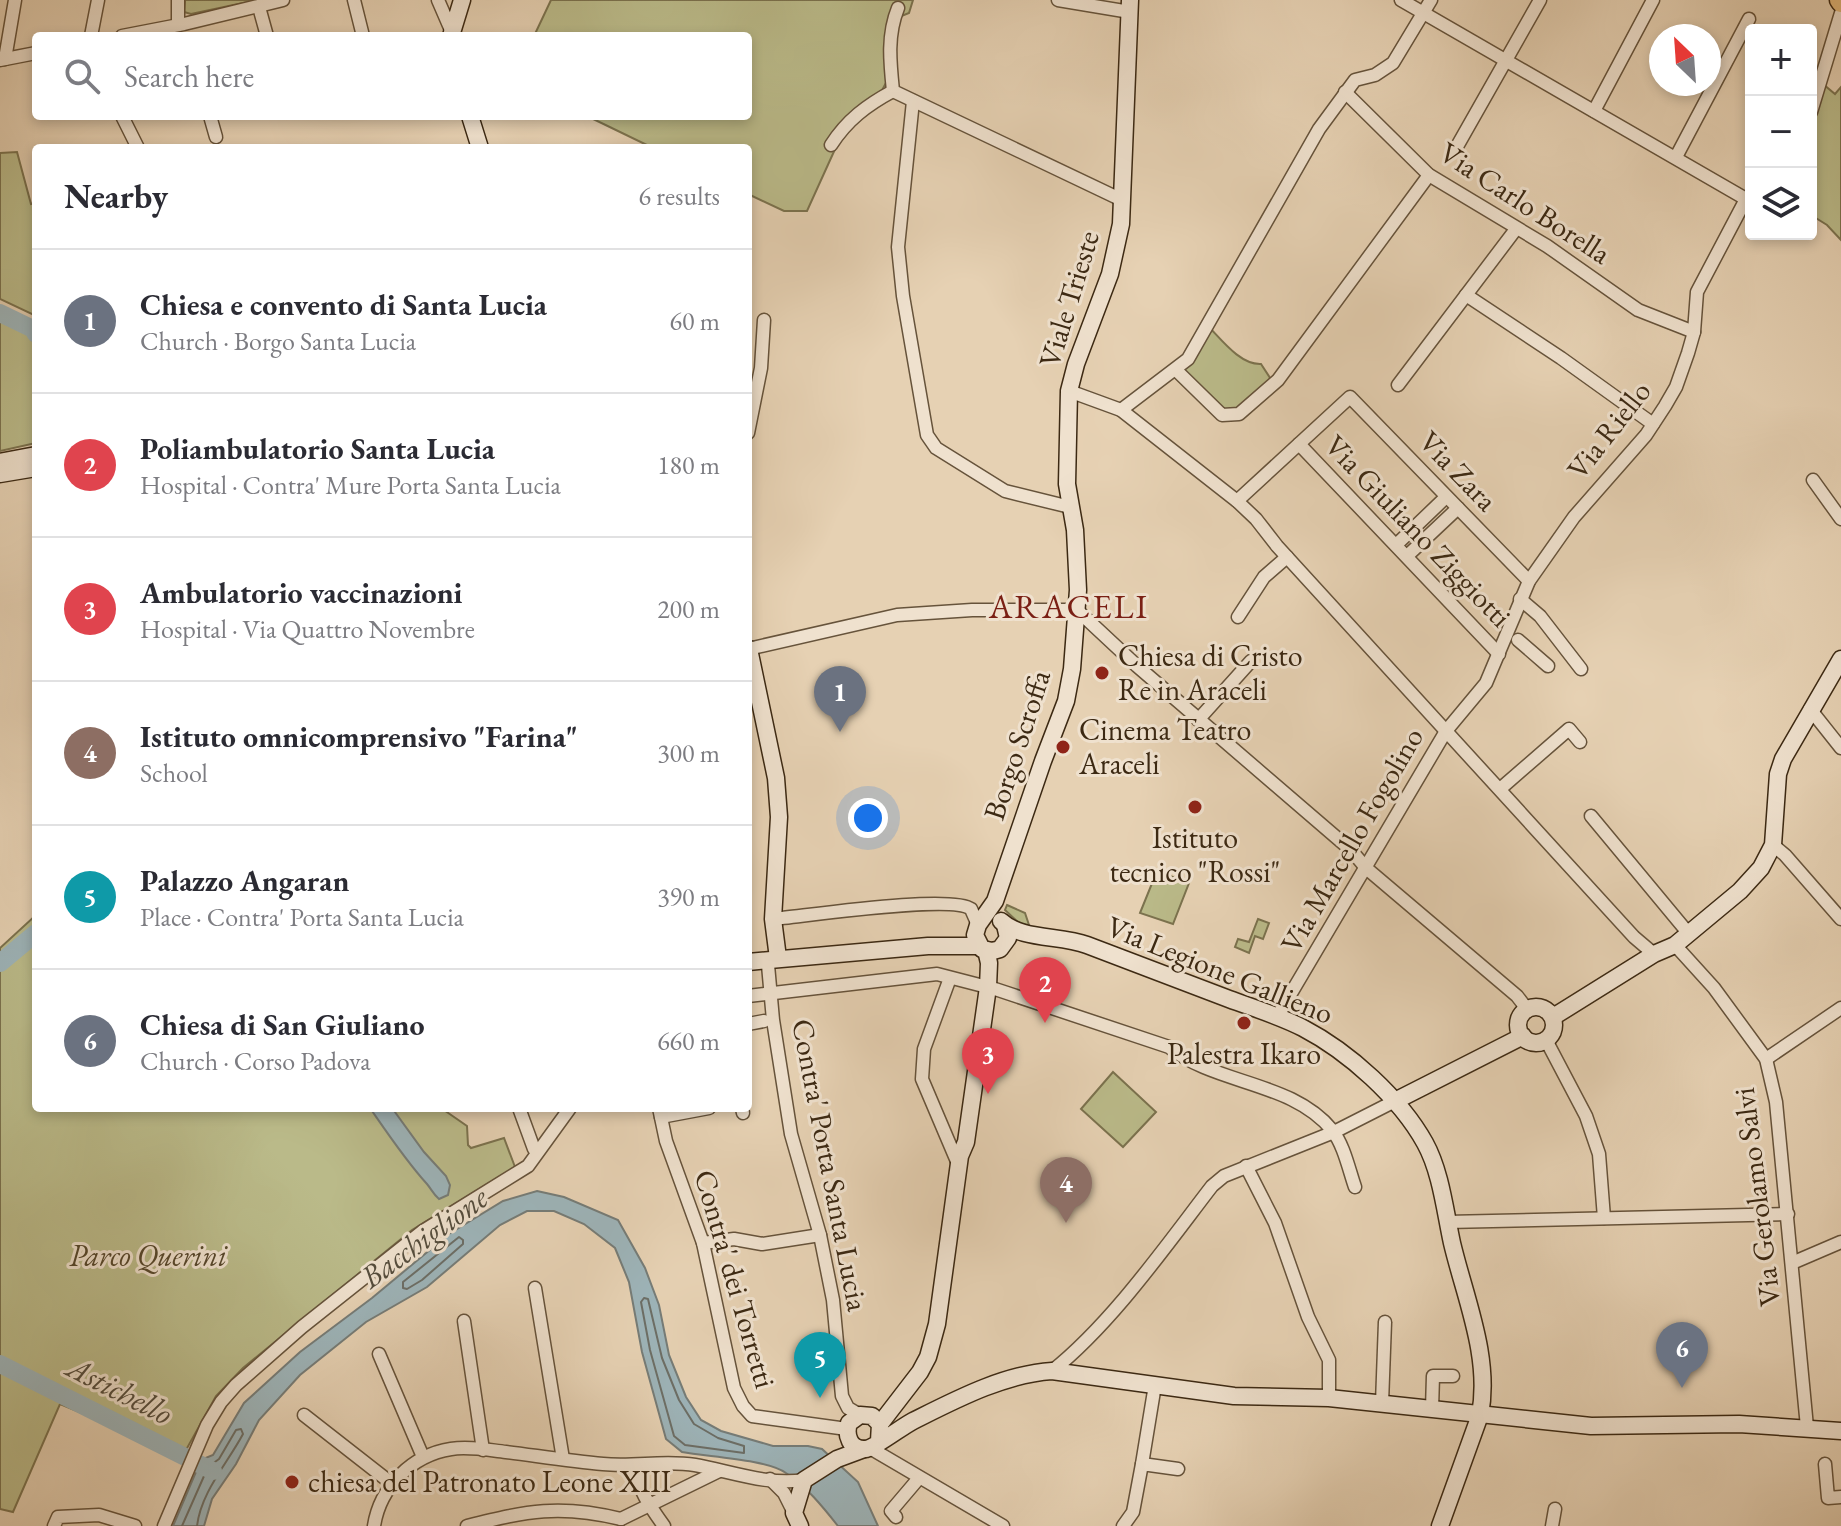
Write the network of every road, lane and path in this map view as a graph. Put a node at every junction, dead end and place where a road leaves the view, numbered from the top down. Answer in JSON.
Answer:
{"nodes":[{"id":1,"x":15,"y":0,"type":"edge"},
{"id":2,"x":98,"y":0,"type":"edge"},
{"id":3,"x":178,"y":0,"type":"edge"},
{"id":4,"x":283,"y":0,"type":"edge"},
{"id":5,"x":354,"y":0,"type":"edge"},
{"id":6,"x":438,"y":0,"type":"edge"},
{"id":7,"x":462,"y":0,"type":"edge"},
{"id":8,"x":1058,"y":0,"type":"edge"},
{"id":9,"x":1401,"y":0,"type":"edge"},
{"id":10,"x":1431,"y":0,"type":"edge"},
{"id":11,"x":1540,"y":0,"type":"edge"},
{"id":12,"x":1653,"y":0,"type":"edge"},
{"id":13,"x":1130,"y":6,"type":"edge"},
{"id":14,"x":259,"y":7,"type":"junction"},
{"id":15,"x":898,"y":8,"type":"dead end"},
{"id":16,"x":1841,"y":13,"type":"edge"},
{"id":17,"x":1422,"y":14,"type":"junction"},
{"id":18,"x":1749,"y":19,"type":"dead end"},
{"id":19,"x":183,"y":28,"type":"edge"},
{"id":20,"x":92,"y":32,"type":"edge"},
{"id":21,"x":152,"y":32,"type":"edge"},
{"id":22,"x":266,"y":32,"type":"edge"},
{"id":23,"x":362,"y":32,"type":"edge"},
{"id":24,"x":451,"y":32,"type":"edge"},
{"id":25,"x":451,"y":32,"type":"edge"},
{"id":26,"x":32,"y":54,"type":"edge"},
{"id":27,"x":3,"y":59,"type":"edge"},
{"id":28,"x":1506,"y":62,"type":"junction"},
{"id":29,"x":893,"y":91,"type":"junction"},
{"id":30,"x":1345,"y":92,"type":"junction"},
{"id":31,"x":1816,"y":96,"type":"edge"},
{"id":32,"x":913,"y":101,"type":"junction"},
{"id":33,"x":1594,"y":111,"type":"junction"},
{"id":34,"x":124,"y":120,"type":"edge"},
{"id":35,"x":211,"y":120,"type":"edge"},
{"id":36,"x":471,"y":120,"type":"edge"},
{"id":37,"x":216,"y":137,"type":"dead end"},
{"id":38,"x":136,"y":144,"type":"edge"},
{"id":39,"x":479,"y":144,"type":"edge"},
{"id":40,"x":831,"y":145,"type":"dead end"},
{"id":41,"x":1455,"y":150,"type":"dead end"},
{"id":42,"x":1676,"y":157,"type":"junction"},
{"id":43,"x":1429,"y":175,"type":"junction"},
{"id":44,"x":1745,"y":197,"type":"edge"},
{"id":45,"x":1122,"y":200,"type":"junction"},
{"id":46,"x":1745,"y":204,"type":"edge"},
{"id":47,"x":1516,"y":229,"type":"junction"},
{"id":48,"x":1466,"y":295,"type":"junction"},
{"id":49,"x":764,"y":320,"type":"dead end"},
{"id":50,"x":1694,"y":332,"type":"junction"},
{"id":51,"x":1176,"y":370,"type":"junction"},
{"id":52,"x":1398,"y":385,"type":"dead end"},
{"id":53,"x":1069,"y":391,"type":"junction"},
{"id":54,"x":1121,"y":410,"type":"junction"},
{"id":55,"x":752,"y":413,"type":"edge"},
{"id":56,"x":1653,"y":424,"type":"junction"},
{"id":57,"x":1299,"y":444,"type":"junction"},
{"id":58,"x":32,"y":456,"type":"edge"},
{"id":59,"x":0,"y":462,"type":"edge"},
{"id":60,"x":32,"y":469,"type":"edge"},
{"id":61,"x":0,"y":474,"type":"edge"},
{"id":62,"x":1813,"y":480,"type":"dead end"},
{"id":63,"x":1446,"y":497,"type":"junction"},
{"id":64,"x":1237,"y":501,"type":"junction"},
{"id":65,"x":1070,"y":507,"type":"junction"},
{"id":66,"x":1458,"y":508,"type":"junction"},
{"id":67,"x":1840,"y":515,"type":"edge"},
{"id":68,"x":1396,"y":545,"type":"junction"},
{"id":69,"x":1407,"y":556,"type":"junction"},
{"id":70,"x":1287,"y":557,"type":"junction"},
{"id":71,"x":1529,"y":581,"type":"junction"},
{"id":72,"x":1520,"y":599,"type":"junction"},
{"id":73,"x":1077,"y":610,"type":"junction"},
{"id":74,"x":1238,"y":617,"type":"dead end"},
{"id":75,"x":1557,"y":638,"type":"junction"},
{"id":76,"x":1518,"y":640,"type":"dead end"},
{"id":77,"x":752,"y":648,"type":"edge"},
{"id":78,"x":1499,"y":654,"type":"junction"},
{"id":79,"x":1538,"y":655,"type":"junction"},
{"id":80,"x":1841,"y":659,"type":"edge"},
{"id":81,"x":1251,"y":661,"type":"dead end"},
{"id":82,"x":752,"y":666,"type":"edge"},
{"id":83,"x":1548,"y":666,"type":"dead end"},
{"id":84,"x":1581,"y":669,"type":"dead end"},
{"id":85,"x":752,"y":684,"type":"edge"},
{"id":86,"x":760,"y":701,"type":"junction"},
{"id":87,"x":1810,"y":709,"type":"junction"},
{"id":88,"x":1198,"y":720,"type":"junction"},
{"id":89,"x":1446,"y":731,"type":"junction"},
{"id":90,"x":1580,"y":742,"type":"dead end"},
{"id":91,"x":1841,"y":748,"type":"edge"},
{"id":92,"x":1500,"y":789,"type":"junction"},
{"id":93,"x":1591,"y":816,"type":"dead end"},
{"id":94,"x":1773,"y":845,"type":"junction"},
{"id":95,"x":1366,"y":868,"type":"junction"},
{"id":96,"x":1839,"y":914,"type":"edge"},
{"id":97,"x":773,"y":919,"type":"junction"},
{"id":98,"x":989,"y":924,"type":"junction"},
{"id":99,"x":1057,"y":937,"type":"junction"},
{"id":100,"x":1682,"y":940,"type":"junction"},
{"id":101,"x":928,"y":946,"type":"junction"},
{"id":102,"x":992,"y":948,"type":"junction"},
{"id":103,"x":1654,"y":954,"type":"junction"},
{"id":104,"x":773,"y":961,"type":"junction"},
{"id":105,"x":752,"y":962,"type":"edge"},
{"id":106,"x":950,"y":978,"type":"junction"},
{"id":107,"x":989,"y":980,"type":"junction"},
{"id":108,"x":772,"y":994,"type":"junction"},
{"id":109,"x":752,"y":996,"type":"edge"},
{"id":110,"x":1841,"y":1008,"type":"edge"},
{"id":111,"x":1527,"y":1009,"type":"junction"},
{"id":112,"x":1277,"y":1017,"type":"junction"},
{"id":113,"x":1553,"y":1017,"type":"junction"},
{"id":114,"x":764,"y":1021,"type":"dead end"},
{"id":115,"x":752,"y":1023,"type":"edge"},
{"id":116,"x":1523,"y":1036,"type":"junction"},
{"id":117,"x":1546,"y":1040,"type":"junction"},
{"id":118,"x":1766,"y":1059,"type":"junction"},
{"id":119,"x":1395,"y":1101,"type":"junction"},
{"id":120,"x":520,"y":1112,"type":"edge"},
{"id":121,"x":567,"y":1112,"type":"edge"},
{"id":122,"x":660,"y":1112,"type":"edge"},
{"id":123,"x":1334,"y":1132,"type":"junction"},
{"id":124,"x":949,"y":1142,"type":"junction"},
{"id":125,"x":966,"y":1142,"type":"junction"},
{"id":126,"x":534,"y":1149,"type":"dead end"},
{"id":127,"x":959,"y":1166,"type":"junction"},
{"id":128,"x":1246,"y":1166,"type":"junction"},
{"id":129,"x":1355,"y":1187,"type":"dead end"},
{"id":130,"x":1788,"y":1214,"type":"junction"},
{"id":131,"x":1604,"y":1218,"type":"junction"},
{"id":132,"x":1447,"y":1222,"type":"junction"},
{"id":133,"x":820,"y":1235,"type":"junction"},
{"id":134,"x":1841,"y":1242,"type":"edge"},
{"id":135,"x":703,"y":1243,"type":"junction"},
{"id":136,"x":1792,"y":1263,"type":"junction"},
{"id":137,"x":535,"y":1288,"type":"dead end"},
{"id":138,"x":464,"y":1321,"type":"dead end"},
{"id":139,"x":1385,"y":1322,"type":"dead end"},
{"id":140,"x":379,"y":1354,"type":"dead end"},
{"id":141,"x":1060,"y":1372,"type":"junction"},
{"id":142,"x":1453,"y":1376,"type":"dead end"},
{"id":143,"x":1155,"y":1385,"type":"junction"},
{"id":144,"x":1329,"y":1398,"type":"junction"},
{"id":145,"x":1382,"y":1403,"type":"junction"},
{"id":146,"x":1432,"y":1409,"type":"junction"},
{"id":147,"x":304,"y":1415,"type":"dead end"},
{"id":148,"x":1480,"y":1415,"type":"junction"},
{"id":149,"x":1807,"y":1427,"type":"junction"},
{"id":150,"x":1841,"y":1431,"type":"edge"},
{"id":151,"x":860,"y":1438,"type":"junction"},
{"id":152,"x":483,"y":1450,"type":"junction"},
{"id":153,"x":423,"y":1457,"type":"junction"},
{"id":154,"x":563,"y":1459,"type":"junction"},
{"id":155,"x":692,"y":1464,"type":"junction"},
{"id":156,"x":1142,"y":1464,"type":"junction"},
{"id":157,"x":1825,"y":1464,"type":"dead end"},
{"id":158,"x":634,"y":1465,"type":"junction"},
{"id":159,"x":1178,"y":1469,"type":"dead end"},
{"id":160,"x":721,"y":1470,"type":"junction"},
{"id":161,"x":919,"y":1478,"type":"junction"},
{"id":162,"x":391,"y":1483,"type":"junction"},
{"id":163,"x":690,"y":1484,"type":"junction"},
{"id":164,"x":795,"y":1487,"type":"junction"},
{"id":165,"x":1841,"y":1497,"type":"edge"},
{"id":166,"x":649,"y":1505,"type":"junction"},
{"id":167,"x":1555,"y":1509,"type":"dead end"},
{"id":168,"x":981,"y":1513,"type":"junction"},
{"id":169,"x":896,"y":1517,"type":"dead end"},
{"id":170,"x":797,"y":1519,"type":"edge"},
{"id":171,"x":56,"y":1521,"type":"edge"},
{"id":172,"x":623,"y":1522,"type":"edge"},
{"id":173,"x":135,"y":1526,"type":"edge"},
{"id":174,"x":164,"y":1526,"type":"edge"},
{"id":175,"x":374,"y":1526,"type":"edge"},
{"id":176,"x":467,"y":1526,"type":"edge"},
{"id":177,"x":664,"y":1526,"type":"edge"},
{"id":178,"x":973,"y":1526,"type":"edge"},
{"id":179,"x":1003,"y":1526,"type":"edge"},
{"id":180,"x":1123,"y":1526,"type":"edge"},
{"id":181,"x":1440,"y":1526,"type":"edge"},
{"id":182,"x":1552,"y":1526,"type":"edge"}],
"edges":[{"from":1,"to":27,"type":"street"},
{"from":2,"to":20,"type":"street"},
{"from":3,"to":19,"type":"street"},
{"from":4,"to":14,"type":"street"},
{"from":5,"to":23,"type":"street"},
{"from":6,"to":24,"type":"street"},
{"from":7,"to":25,"type":"street"},
{"from":8,"to":13,"type":"street","name":"Viale Trieste"},
{"from":9,"to":17,"type":"street"},
{"from":10,"to":17,"type":"street"},
{"from":11,"to":28,"type":"street"},
{"from":12,"to":33,"type":"street"},
{"from":13,"to":45,"type":"street","name":"Viale Trieste"},
{"from":14,"to":19,"type":"street"},
{"from":14,"to":22,"type":"street"},
{"from":15,"to":29,"type":"street"},
{"from":16,"to":31,"type":"street"},
{"from":17,"to":28,"type":"street"},
{"from":17,"to":30,"type":"street"},
{"from":18,"to":42,"type":"street"},
{"from":19,"to":21,"type":"street"},
{"from":26,"to":27,"type":"street"},
{"from":28,"to":33,"type":"street"},
{"from":28,"to":41,"type":"street"},
{"from":29,"to":32,"type":"street"},
{"from":29,"to":40,"type":"street"},
{"from":30,"to":43,"type":"street","name":"Via Carlo Borella"},
{"from":30,"to":51,"type":"street"},
{"from":32,"to":45,"type":"street"},
{"from":32,"to":65,"type":"street"},
{"from":33,"to":42,"type":"street"},
{"from":34,"to":38,"type":"street"},
{"from":35,"to":37,"type":"street"},
{"from":36,"to":39,"type":"street"},
{"from":42,"to":44,"type":"street"},
{"from":43,"to":47,"type":"street","name":"Via Carlo Borella"},
{"from":43,"to":51,"type":"street"},
{"from":45,"to":53,"type":"street","name":"Viale Trieste"},
{"from":46,"to":50,"type":"street","name":"Via Riello"},
{"from":47,"to":48,"type":"street"},
{"from":47,"to":50,"type":"street","name":"Via Carlo Borella"},
{"from":48,"to":52,"type":"street"},
{"from":48,"to":56,"type":"street"},
{"from":49,"to":55,"type":"street"},
{"from":50,"to":56,"type":"street","name":"Via Riello"},
{"from":51,"to":54,"type":"street"},
{"from":53,"to":54,"type":"street"},
{"from":53,"to":65,"type":"street","name":"Viale Trieste"},
{"from":54,"to":64,"type":"street"},
{"from":56,"to":71,"type":"street","name":"Via Riello"},
{"from":57,"to":63,"type":"street","name":"Via Zara"},
{"from":57,"to":64,"type":"street"},
{"from":57,"to":68,"type":"street","name":"Via Giuliano Ziggiotti"},
{"from":58,"to":59,"type":"street"},
{"from":60,"to":61,"type":"street"},
{"from":62,"to":67,"type":"street"},
{"from":63,"to":66,"type":"street","name":"Via Zara"},
{"from":63,"to":68,"type":"street"},
{"from":64,"to":70,"type":"street"},
{"from":65,"to":73,"type":"street","name":"Borgo Scroffa"},
{"from":66,"to":69,"type":"street"},
{"from":66,"to":71,"type":"street","name":"Via Zara"},
{"from":68,"to":69,"type":"street","name":"Via Giuliano Ziggiotti"},
{"from":69,"to":78,"type":"street","name":"Via Giuliano Ziggiotti"},
{"from":70,"to":74,"type":"street"},
{"from":70,"to":89,"type":"street"},
{"from":71,"to":72,"type":"street","name":"Via Riello"},
{"from":72,"to":75,"type":"street"},
{"from":72,"to":78,"type":"street","name":"Via Riello"},
{"from":73,"to":77,"type":"street"},
{"from":73,"to":88,"type":"street"},
{"from":73,"to":98,"type":"street","name":"Borgo Scroffa"},
{"from":75,"to":79,"type":"street"},
{"from":75,"to":84,"type":"street"},
{"from":76,"to":79,"type":"street"},
{"from":78,"to":89,"type":"street","name":"Via Riello"},
{"from":79,"to":83,"type":"street"},
{"from":80,"to":87,"type":"street"},
{"from":81,"to":88,"type":"street"},
{"from":82,"to":86,"type":"street"},
{"from":85,"to":86,"type":"street"},
{"from":86,"to":97,"type":"street"},
{"from":87,"to":91,"type":"street"},
{"from":87,"to":94,"type":"street"},
{"from":88,"to":95,"type":"street"},
{"from":89,"to":92,"type":"street"},
{"from":89,"to":95,"type":"street","name":"Via Marcello Fogolino"},
{"from":90,"to":92,"type":"street"},
{"from":92,"to":103,"type":"street"},
{"from":93,"to":100,"type":"street","name":"Via Gerolamo Salvi"},
{"from":94,"to":96,"type":"street"},
{"from":94,"to":100,"type":"street"},
{"from":95,"to":111,"type":"street"},
{"from":95,"to":112,"type":"street","name":"Via Marcello Fogolino"},
{"from":97,"to":98,"type":"street"},
{"from":97,"to":104,"type":"street"},
{"from":98,"to":99,"type":"street","name":"Via Legione Gallieno"},
{"from":98,"to":101,"type":"street"},
{"from":98,"to":102,"type":"street"},
{"from":98,"to":102,"type":"street"},
{"from":99,"to":102,"type":"street","name":"Via Legione Gallieno"},
{"from":99,"to":112,"type":"street","name":"Via Legione Gallieno"},
{"from":100,"to":103,"type":"street"},
{"from":100,"to":118,"type":"street","name":"Via Gerolamo Salvi"},
{"from":101,"to":102,"type":"street","name":"Via Legione Gallieno"},
{"from":101,"to":104,"type":"street"},
{"from":102,"to":107,"type":"street"},
{"from":103,"to":113,"type":"street"},
{"from":104,"to":105,"type":"street"},
{"from":104,"to":108,"type":"street","name":"Contra' Porta Santa Lucia"},
{"from":106,"to":107,"type":"street"},
{"from":106,"to":108,"type":"street"},
{"from":106,"to":124,"type":"street"},
{"from":107,"to":123,"type":"street"},
{"from":107,"to":125,"type":"street"},
{"from":108,"to":109,"type":"street"},
{"from":108,"to":133,"type":"street","name":"Contra' Porta Santa Lucia"},
{"from":110,"to":118,"type":"street"},
{"from":111,"to":113,"type":"street"},
{"from":111,"to":116,"type":"street"},
{"from":112,"to":119,"type":"street","name":"Via Legione Gallieno"},
{"from":113,"to":117,"type":"street"},
{"from":114,"to":115,"type":"street"},
{"from":116,"to":117,"type":"street"},
{"from":116,"to":119,"type":"street"},
{"from":117,"to":131,"type":"street"},
{"from":118,"to":130,"type":"street","name":"Via Gerolamo Salvi"},
{"from":119,"to":123,"type":"street"},
{"from":119,"to":132,"type":"street","name":"Via Legione Gallieno"},
{"from":120,"to":126,"type":"street"},
{"from":121,"to":174,"type":"street"},
{"from":122,"to":135,"type":"street","name":"Contra' dei Torretti"},
{"from":123,"to":128,"type":"street"},
{"from":123,"to":129,"type":"street"},
{"from":124,"to":125,"type":"street"},
{"from":124,"to":127,"type":"street"},
{"from":125,"to":127,"type":"street"},
{"from":127,"to":151,"type":"street"},
{"from":128,"to":141,"type":"street"},
{"from":128,"to":144,"type":"street"},
{"from":130,"to":131,"type":"street"},
{"from":130,"to":136,"type":"street","name":"Via Gerolamo Salvi"},
{"from":131,"to":132,"type":"street"},
{"from":132,"to":148,"type":"street","name":"Via Legione Gallieno"},
{"from":133,"to":135,"type":"street"},
{"from":133,"to":151,"type":"street","name":"Contra' Porta Santa Lucia"},
{"from":134,"to":136,"type":"street"},
{"from":135,"to":151,"type":"street","name":"Contra' dei Torretti"},
{"from":136,"to":149,"type":"street","name":"Via Gerolamo Salvi"},
{"from":137,"to":154,"type":"street"},
{"from":138,"to":152,"type":"street"},
{"from":139,"to":145,"type":"street"},
{"from":140,"to":153,"type":"street"},
{"from":141,"to":143,"type":"street"},
{"from":141,"to":151,"type":"street"},
{"from":142,"to":146,"type":"street"},
{"from":143,"to":144,"type":"street"},
{"from":143,"to":156,"type":"street"},
{"from":144,"to":145,"type":"street"},
{"from":145,"to":146,"type":"street"},
{"from":146,"to":148,"type":"street"},
{"from":147,"to":162,"type":"street"},
{"from":148,"to":149,"type":"street"},
{"from":148,"to":181,"type":"street","name":"Via Legione Gallieno"},
{"from":149,"to":150,"type":"street"},
{"from":151,"to":161,"type":"street"},
{"from":151,"to":164,"type":"street"},
{"from":152,"to":153,"type":"street"},
{"from":152,"to":154,"type":"street"},
{"from":153,"to":162,"type":"street"},
{"from":154,"to":158,"type":"street"},
{"from":155,"to":158,"type":"street"},
{"from":155,"to":160,"type":"street"},
{"from":155,"to":163,"type":"street"},
{"from":156,"to":159,"type":"street"},
{"from":156,"to":180,"type":"street"},
{"from":157,"to":165,"type":"street"},
{"from":158,"to":166,"type":"street"},
{"from":160,"to":163,"type":"street"},
{"from":160,"to":164,"type":"street"},
{"from":161,"to":168,"type":"street"},
{"from":161,"to":169,"type":"street"},
{"from":162,"to":175,"type":"street"},
{"from":163,"to":166,"type":"street"},
{"from":164,"to":170,"type":"street"},
{"from":166,"to":172,"type":"street"},
{"from":166,"to":177,"type":"street"},
{"from":167,"to":182,"type":"street"},
{"from":168,"to":178,"type":"street"},
{"from":168,"to":179,"type":"street"},
{"from":171,"to":173,"type":"street"},
{"from":172,"to":176,"type":"street"}]}
